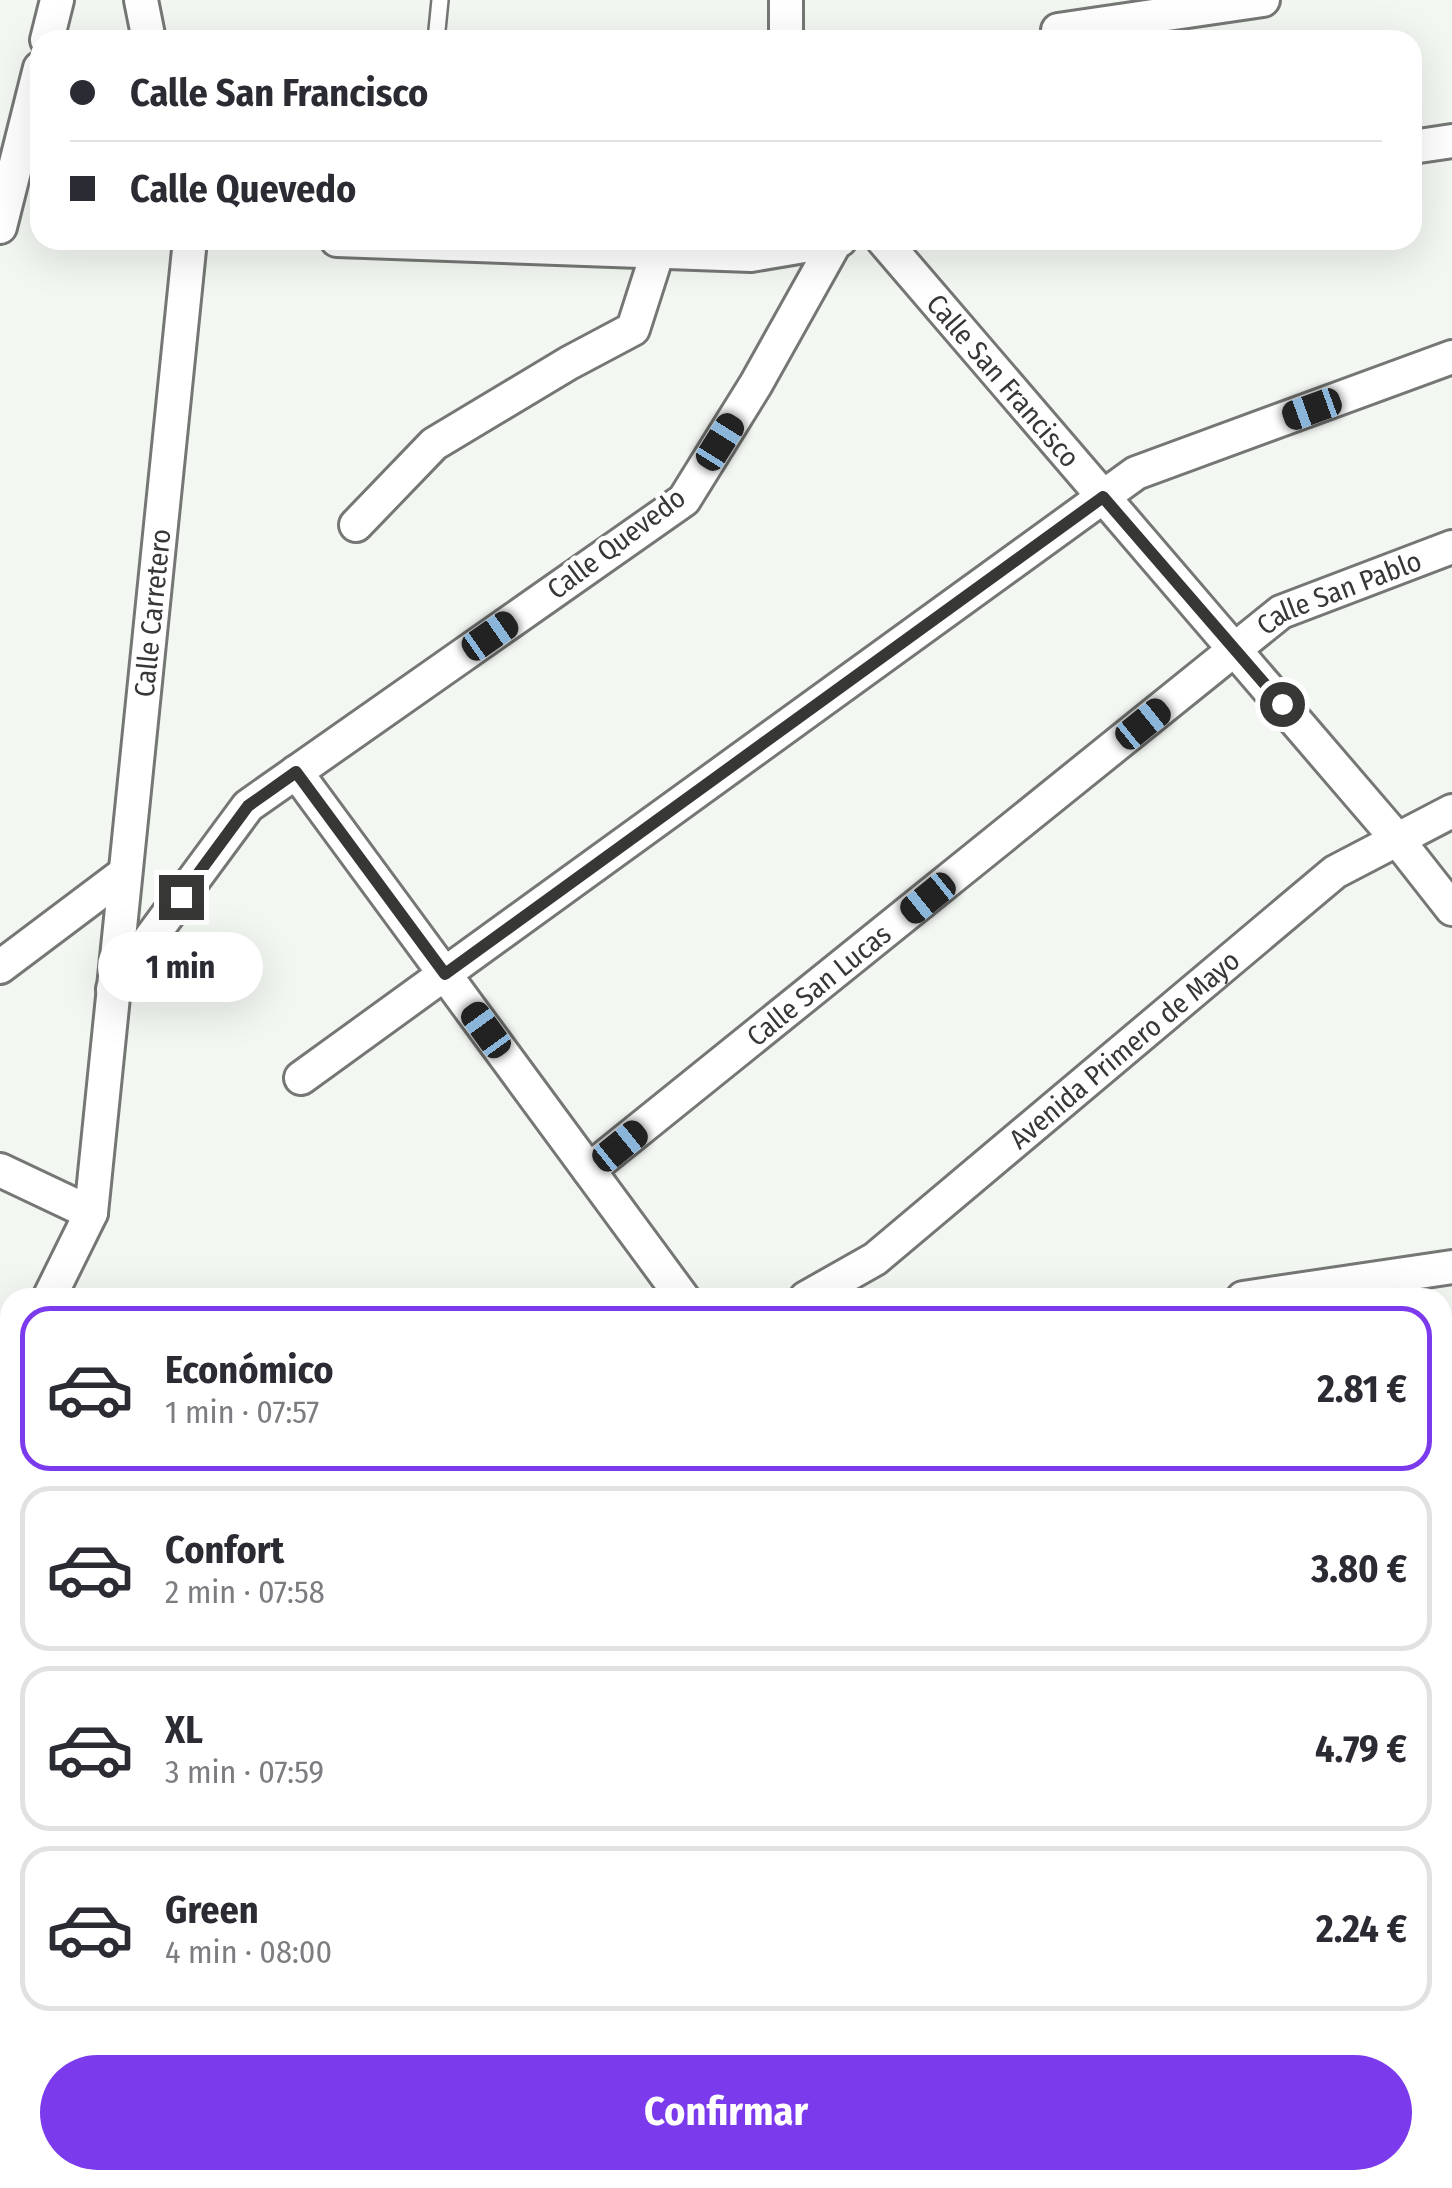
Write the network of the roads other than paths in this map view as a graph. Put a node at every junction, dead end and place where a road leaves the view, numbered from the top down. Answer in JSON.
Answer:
{"nodes":[{"id":1,"x":57,"y":0,"type":"edge"},
{"id":2,"x":141,"y":0,"type":"edge"},
{"id":3,"x":440,"y":0,"type":"edge"},
{"id":4,"x":786,"y":0,"type":"edge"},
{"id":5,"x":1263,"y":0,"type":"edge"},
{"id":6,"x":1058,"y":23,"type":"edge"},
{"id":7,"x":50,"y":30,"type":"edge"},
{"id":8,"x":147,"y":30,"type":"edge"},
{"id":9,"x":437,"y":30,"type":"edge"},
{"id":10,"x":786,"y":30,"type":"edge"},
{"id":11,"x":30,"y":108,"type":"edge"},
{"id":12,"x":1452,"y":140,"type":"edge"},
{"id":13,"x":1422,"y":145,"type":"edge"},
{"id":14,"x":0,"y":227,"type":"edge"},
{"id":15,"x":189,"y":250,"type":"edge"},
{"id":16,"x":610,"y":250,"type":"edge"},
{"id":17,"x":768,"y":250,"type":"edge"},
{"id":18,"x":832,"y":250,"type":"edge"},
{"id":19,"x":892,"y":250,"type":"edge"},
{"id":20,"x":658,"y":252,"type":"junction"},
{"id":21,"x":1452,"y":357,"type":"edge"},
{"id":22,"x":1103,"y":497,"type":"junction"},
{"id":23,"x":356,"y":525,"type":"dead end"},
{"id":24,"x":1452,"y":547,"type":"edge"},
{"id":25,"x":1235,"y":649,"type":"junction"},
{"id":26,"x":296,"y":772,"type":"junction"},
{"id":27,"x":1452,"y":811,"type":"edge"},
{"id":28,"x":1397,"y":840,"type":"junction"},
{"id":29,"x":126,"y":873,"type":"junction"},
{"id":30,"x":1452,"y":909,"type":"edge"},
{"id":31,"x":0,"y":966,"type":"edge"},
{"id":32,"x":445,"y":974,"type":"junction"},
{"id":33,"x":114,"y":988,"type":"junction"},
{"id":34,"x":301,"y":1078,"type":"dead end"},
{"id":35,"x":0,"y":1170,"type":"edge"},
{"id":36,"x":590,"y":1170,"type":"junction"},
{"id":37,"x":91,"y":1213,"type":"junction"},
{"id":38,"x":1452,"y":1267,"type":"edge"},
{"id":39,"x":54,"y":1288,"type":"edge"},
{"id":40,"x":676,"y":1288,"type":"edge"},
{"id":41,"x":823,"y":1288,"type":"edge"},
{"id":42,"x":1310,"y":1288,"type":"edge"}],
"edges":[{"from":1,"to":7,"type":"street"},
{"from":2,"to":8,"type":"street"},
{"from":3,"to":9,"type":"lane"},
{"from":4,"to":10,"type":"street"},
{"from":5,"to":6,"type":"street"},
{"from":11,"to":14,"type":"street"},
{"from":12,"to":13,"type":"street"},
{"from":15,"to":29,"type":"street","name":"Calle Carretero"},
{"from":16,"to":20,"type":"street"},
{"from":17,"to":20,"type":"street"},
{"from":18,"to":26,"type":"street","name":"Calle Quevedo"},
{"from":19,"to":22,"type":"street","name":"Calle San Francisco"},
{"from":20,"to":23,"type":"street"},
{"from":21,"to":22,"type":"street"},
{"from":22,"to":25,"type":"street","name":"Calle San Francisco"},
{"from":22,"to":32,"type":"street"},
{"from":24,"to":25,"type":"street","name":"Calle San Pablo"},
{"from":25,"to":28,"type":"street","name":"Calle San Francisco"},
{"from":25,"to":36,"type":"street","name":"Calle San Lucas"},
{"from":26,"to":32,"type":"street"},
{"from":26,"to":33,"type":"street","name":"Calle Quevedo"},
{"from":27,"to":28,"type":"street","name":"Avenida Primero de Mayo"},
{"from":28,"to":30,"type":"street","name":"Calle San Francisco"},
{"from":28,"to":41,"type":"street","name":"Avenida Primero de Mayo"},
{"from":29,"to":31,"type":"street"},
{"from":29,"to":33,"type":"street","name":"Calle Carretero"},
{"from":32,"to":34,"type":"street"},
{"from":32,"to":36,"type":"street"},
{"from":33,"to":37,"type":"street","name":"Calle Carretero"},
{"from":35,"to":37,"type":"street"},
{"from":36,"to":40,"type":"street"},
{"from":37,"to":39,"type":"street"},
{"from":38,"to":42,"type":"street"}]}
